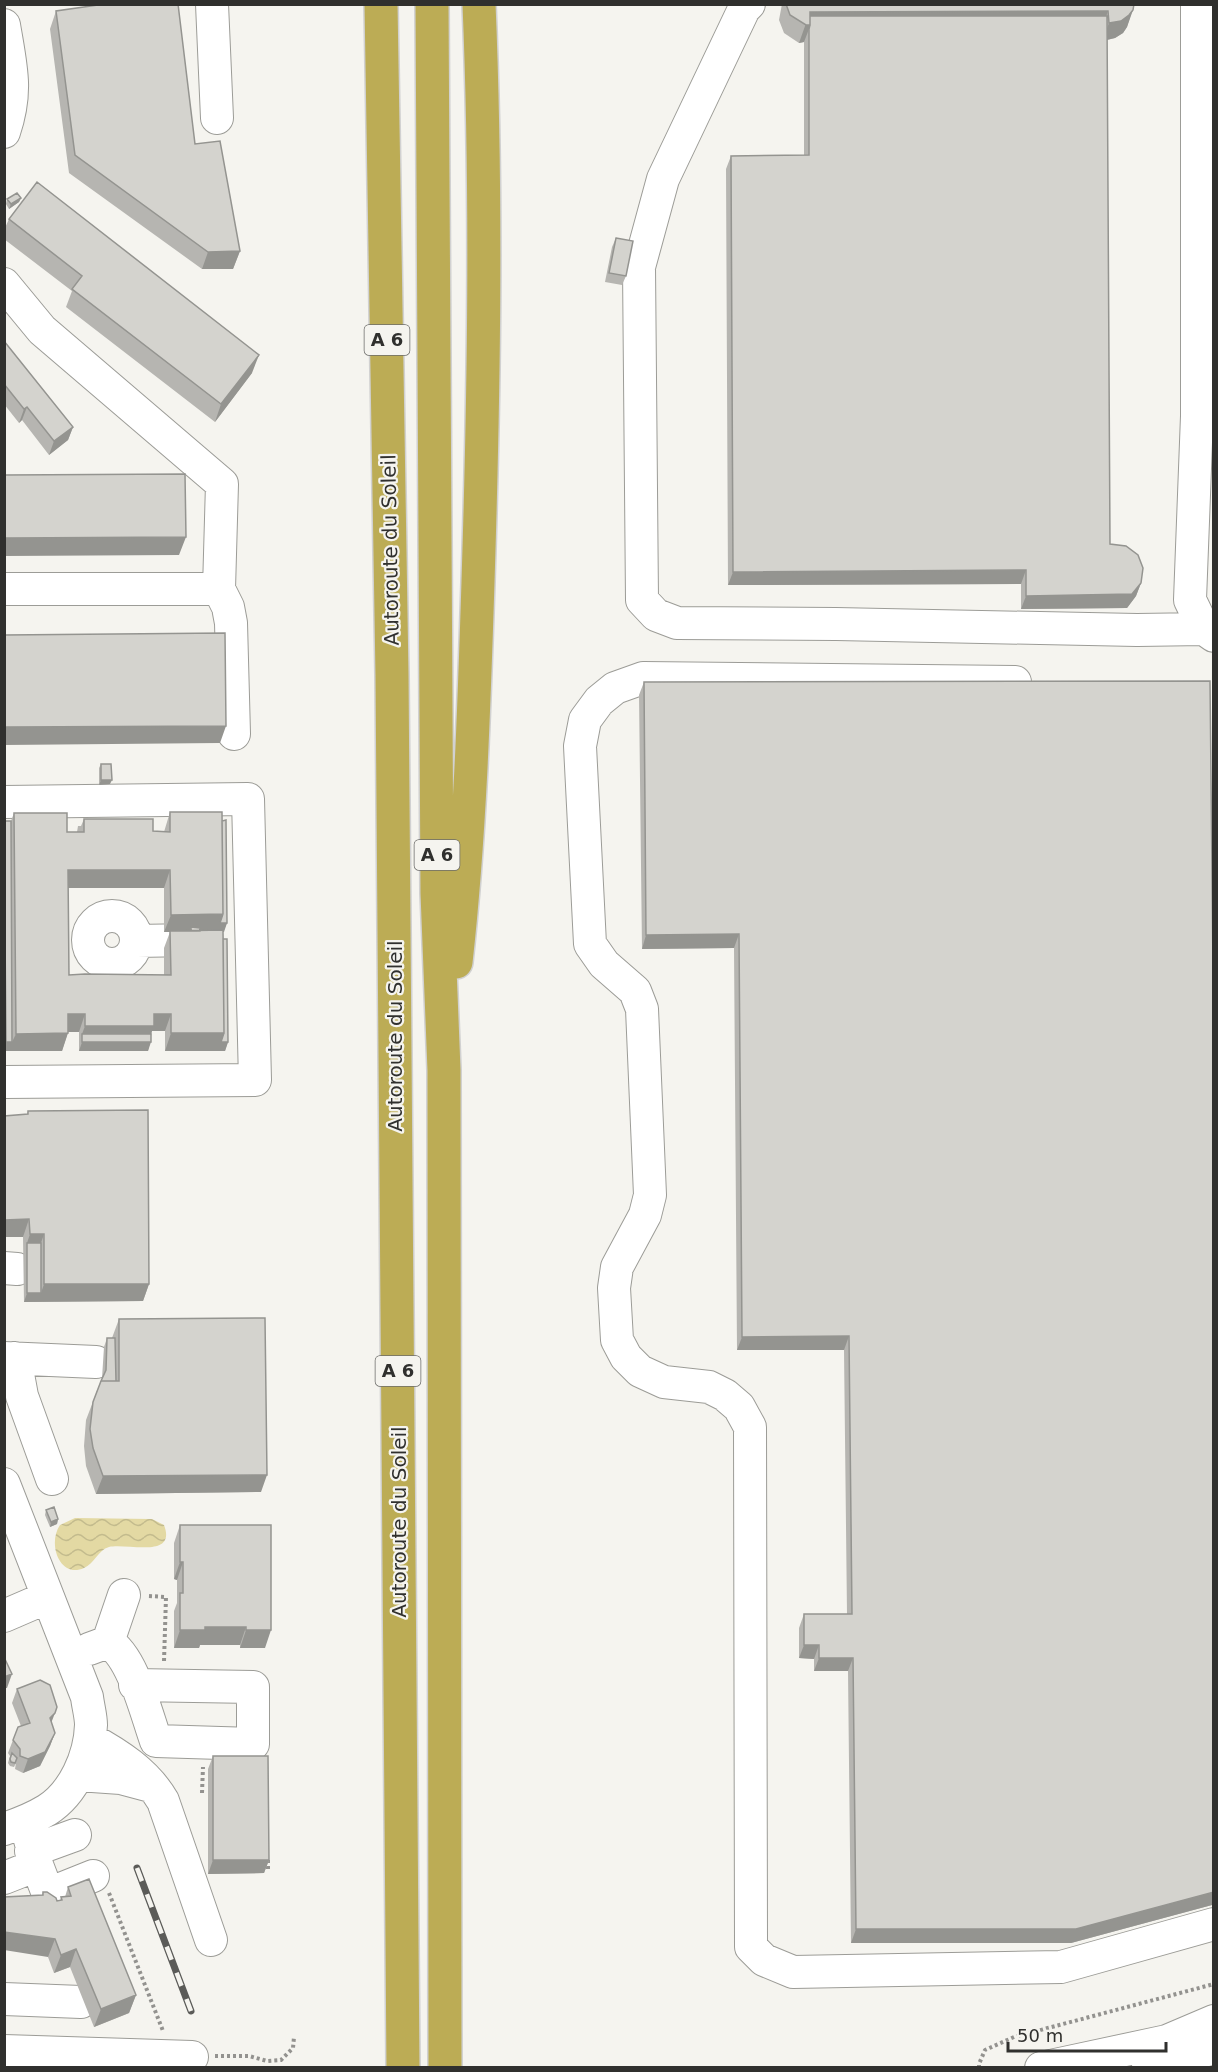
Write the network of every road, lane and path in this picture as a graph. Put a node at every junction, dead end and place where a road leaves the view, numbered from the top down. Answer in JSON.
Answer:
{"nodes":[{"id":1,"x":16,"y":4,"type":"edge"},
{"id":2,"x":212,"y":4,"type":"edge"},
{"id":3,"x":381,"y":4,"type":"edge"},
{"id":4,"x":432,"y":4,"type":"edge"},
{"id":5,"x":479,"y":4,"type":"edge"},
{"id":6,"x":489,"y":4,"type":"edge"},
{"id":7,"x":749,"y":4,"type":"edge"},
{"id":8,"x":1197,"y":4,"type":"edge"},
{"id":9,"x":4,"y":7,"type":"edge"},
{"id":10,"x":4,"y":25,"type":"edge"},
{"id":11,"x":483,"y":106,"type":"junction"},
{"id":12,"x":217,"y":118,"type":"dead end"},
{"id":13,"x":4,"y":132,"type":"edge"},
{"id":14,"x":4,"y":284,"type":"edge"},
{"id":15,"x":4,"y":589,"type":"edge"},
{"id":16,"x":219,"y":589,"type":"junction"},
{"id":17,"x":1209,"y":632,"type":"edge"},
{"id":18,"x":1047,"y":682,"type":"edge"},
{"id":19,"x":234,"y":734,"type":"dead end"},
{"id":20,"x":4,"y":802,"type":"edge"},
{"id":21,"x":250,"y":939,"type":"junction"},
{"id":22,"x":137,"y":941,"type":"dead end"},
{"id":23,"x":444,"y":1070,"type":"junction"},
{"id":24,"x":4,"y":1082,"type":"edge"},
{"id":25,"x":10,"y":1358,"type":"edge"},
{"id":26,"x":96,"y":1362,"type":"dead end"},
{"id":27,"x":52,"y":1479,"type":"dead end"},
{"id":28,"x":4,"y":1484,"type":"edge"},
{"id":29,"x":124,"y":1595,"type":"dead end"},
{"id":30,"x":48,"y":1597,"type":"junction"},
{"id":31,"x":4,"y":1616,"type":"edge"},
{"id":32,"x":108,"y":1642,"type":"junction"},
{"id":33,"x":71,"y":1655,"type":"junction"},
{"id":34,"x":135,"y":1684,"type":"dead end"},
{"id":35,"x":90,"y":1739,"type":"junction"},
{"id":36,"x":203,"y":1757,"type":"dead end"},
{"id":37,"x":78,"y":1775,"type":"junction"},
{"id":38,"x":155,"y":1787,"type":"junction"},
{"id":39,"x":202,"y":1793,"type":"dead end"},
{"id":40,"x":75,"y":1835,"type":"dead end"},
{"id":41,"x":24,"y":1842,"type":"edge"},
{"id":42,"x":268,"y":1858,"type":"edge"},
{"id":43,"x":268,"y":1869,"type":"edge"},
{"id":44,"x":4,"y":1878,"type":"edge"},
{"id":45,"x":99,"y":1880,"type":"joint"},
{"id":46,"x":1214,"y":1924,"type":"edge"},
{"id":47,"x":211,"y":1940,"type":"dead end"},
{"id":48,"x":4,"y":1977,"type":"edge"},
{"id":49,"x":1214,"y":1984,"type":"edge"},
{"id":50,"x":4,"y":1999,"type":"edge"},
{"id":51,"x":1214,"y":2021,"type":"edge"},
{"id":52,"x":164,"y":2034,"type":"dead end"},
{"id":53,"x":294,"y":2037,"type":"dead end"},
{"id":54,"x":1214,"y":2048,"type":"edge"},
{"id":55,"x":4,"y":2051,"type":"edge"},
{"id":56,"x":201,"y":2056,"type":"joint"},
{"id":57,"x":403,"y":2067,"type":"edge"},
{"id":58,"x":445,"y":2067,"type":"edge"},
{"id":59,"x":979,"y":2067,"type":"edge"},
{"id":60,"x":1041,"y":2067,"type":"edge"},
{"id":61,"x":1147,"y":2067,"type":"edge"}],
"edges":[{"from":1,"to":9,"type":"street"},
{"from":2,"to":12,"type":"street"},
{"from":3,"to":57,"type":"highway","name":"Autoroute du Soleil","number":"A 6"},
{"from":4,"to":23,"type":"highway","number":"A 6"},
{"from":5,"to":11,"type":"highway"},
{"from":6,"to":11,"type":"highway"},
{"from":7,"to":17,"type":"street"},
{"from":8,"to":17,"type":"street"},
{"from":10,"to":13,"type":"street"},
{"from":11,"to":23,"type":"highway"},
{"from":14,"to":16,"type":"street"},
{"from":15,"to":16,"type":"street"},
{"from":16,"to":19,"type":"street"},
{"from":18,"to":46,"type":"street"},
{"from":20,"to":21,"type":"street"},
{"from":21,"to":22,"type":"street"},
{"from":21,"to":24,"type":"street"},
{"from":23,"to":58,"type":"highway","number":"A 6"},
{"from":25,"to":26,"type":"street"},
{"from":25,"to":27,"type":"street"},
{"from":28,"to":30,"type":"street"},
{"from":29,"to":32,"type":"street"},
{"from":30,"to":31,"type":"street"},
{"from":30,"to":33,"type":"street"},
{"from":32,"to":33,"type":"street"},
{"from":32,"to":34,"type":"street"},
{"from":33,"to":35,"type":"street"},
{"from":35,"to":37,"type":"street"},
{"from":35,"to":38,"type":"street"},
{"from":36,"to":39,"type":"path"},
{"from":37,"to":38,"type":"street"},
{"from":37,"to":41,"type":"street"},
{"from":38,"to":47,"type":"street"},
{"from":40,"to":41,"type":"street"},
{"from":41,"to":44,"type":"street"},
{"from":41,"to":45,"type":"street"},
{"from":42,"to":43,"type":"path"},
{"from":45,"to":52,"type":"path"},
{"from":48,"to":50,"type":"street"},
{"from":49,"to":59,"type":"path"},
{"from":51,"to":60,"type":"street"},
{"from":53,"to":56,"type":"path"},
{"from":54,"to":61,"type":"street"},
{"from":55,"to":56,"type":"street"}]}
